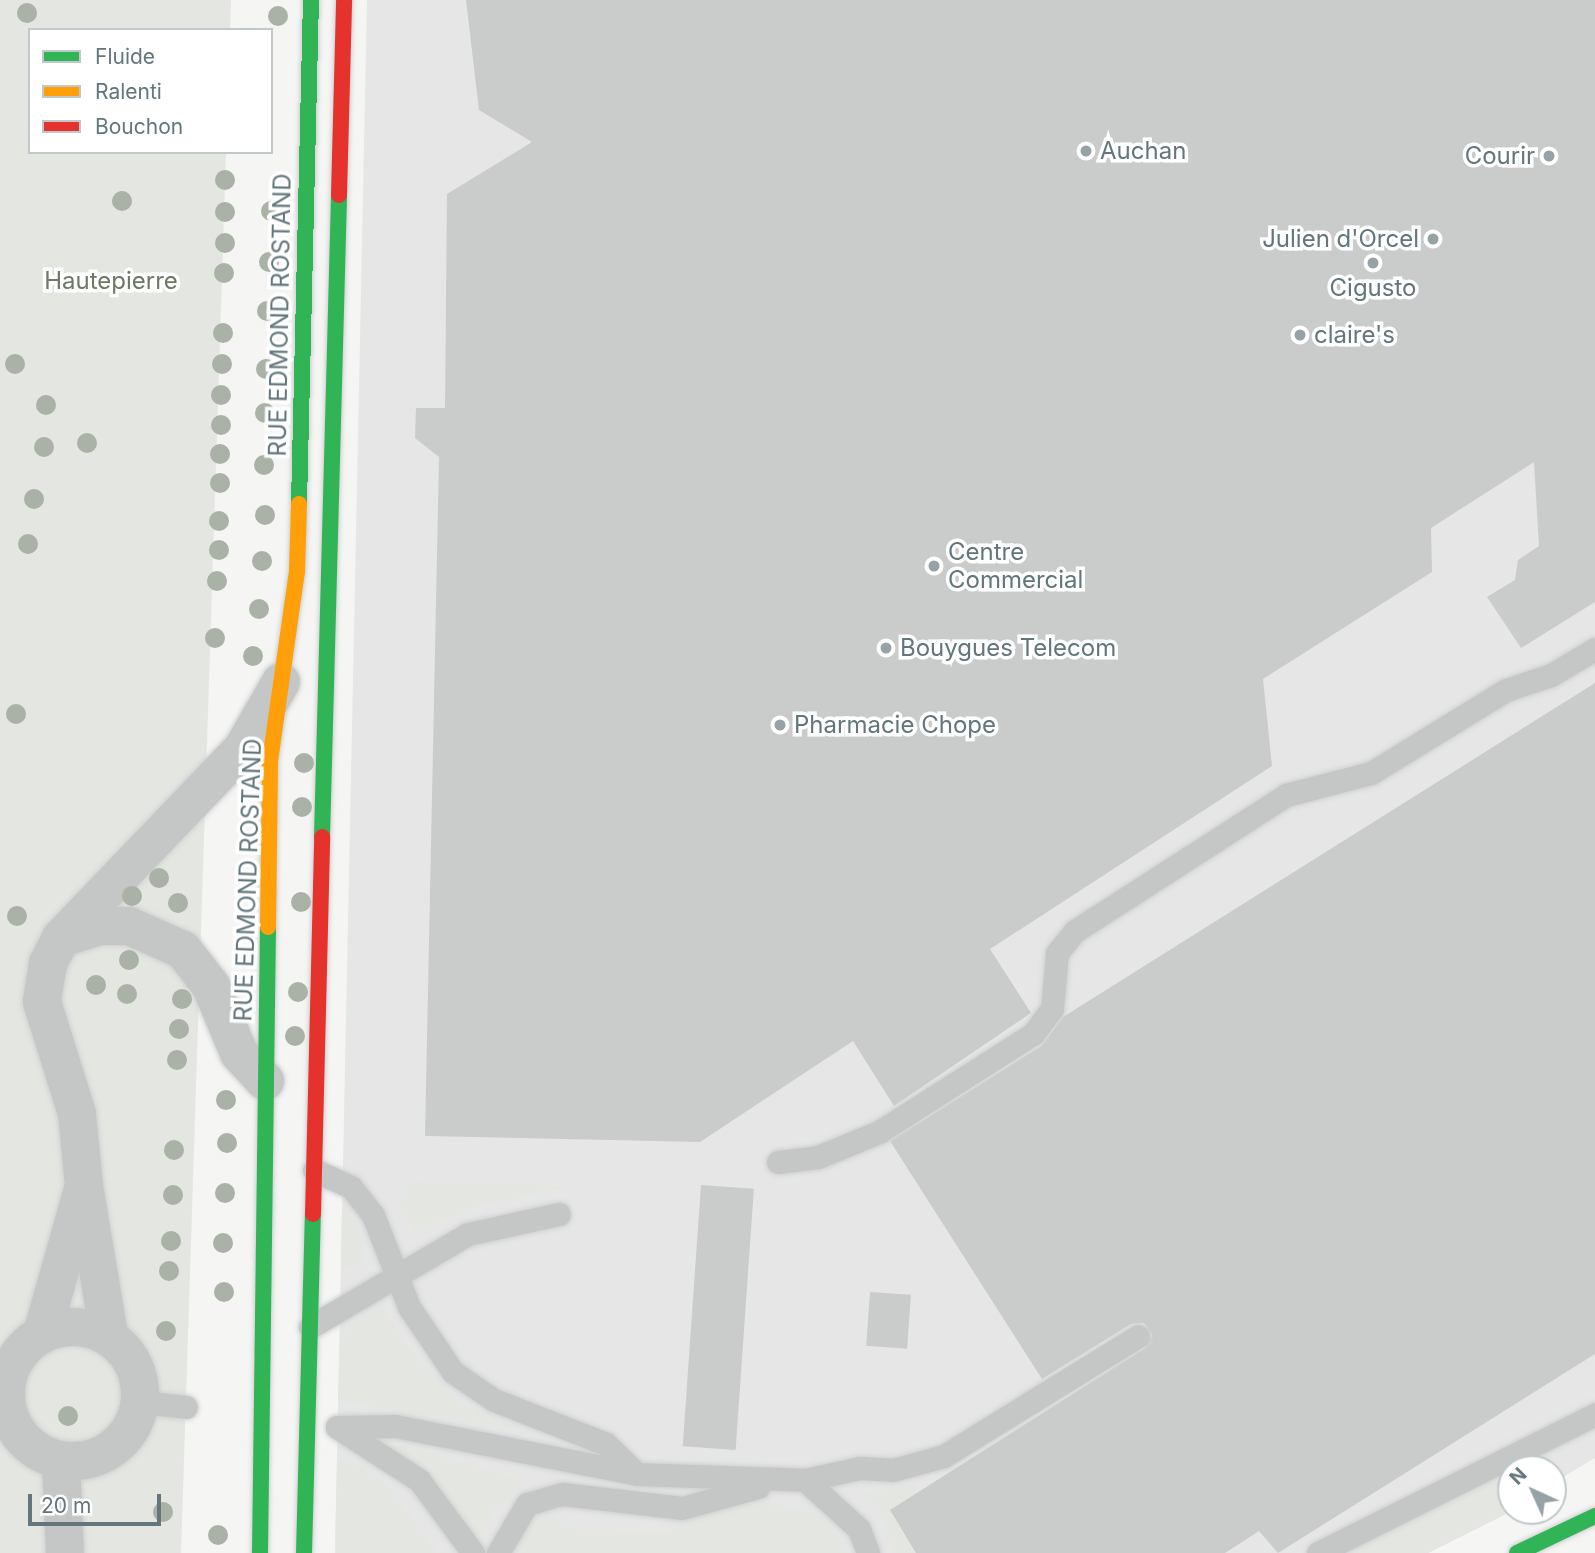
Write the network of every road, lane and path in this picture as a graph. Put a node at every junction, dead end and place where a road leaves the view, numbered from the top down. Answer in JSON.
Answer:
{"nodes":[{"id":1,"x":311,"y":0,"type":"edge"},
{"id":2,"x":344,"y":0,"type":"edge"},
{"id":3,"x":1595,"y":649,"type":"edge"},
{"id":4,"x":282,"y":680,"type":"junction"},
{"id":5,"x":61,"y":938,"type":"junction"},
{"id":6,"x":265,"y":1081,"type":"junction"},
{"id":7,"x":778,"y":1161,"type":"dead end"},
{"id":8,"x":314,"y":1170,"type":"junction"},
{"id":9,"x":84,"y":1186,"type":"junction"},
{"id":10,"x":559,"y":1214,"type":"dead end"},
{"id":11,"x":395,"y":1276,"type":"junction"},
{"id":12,"x":310,"y":1327,"type":"junction"},
{"id":13,"x":42,"y":1334,"type":"junction"},
{"id":14,"x":109,"y":1336,"type":"junction"},
{"id":15,"x":1138,"y":1336,"type":"dead end"},
{"id":16,"x":141,"y":1402,"type":"junction"},
{"id":17,"x":187,"y":1408,"type":"dead end"},
{"id":18,"x":1595,"y":1415,"type":"edge"},
{"id":19,"x":61,"y":1462,"type":"junction"},
{"id":20,"x":637,"y":1474,"type":"junction"},
{"id":21,"x":805,"y":1480,"type":"junction"},
{"id":22,"x":778,"y":1482,"type":"junction"},
{"id":23,"x":1595,"y":1518,"type":"edge"},
{"id":24,"x":65,"y":1553,"type":"edge"},
{"id":25,"x":260,"y":1553,"type":"edge"},
{"id":26,"x":304,"y":1553,"type":"edge"},
{"id":27,"x":473,"y":1553,"type":"edge"},
{"id":28,"x":498,"y":1553,"type":"edge"},
{"id":29,"x":869,"y":1553,"type":"edge"},
{"id":30,"x":1318,"y":1553,"type":"edge"},
{"id":31,"x":1517,"y":1553,"type":"edge"},
{"id":32,"x":1538,"y":1553,"type":"edge"}],
"edges":[{"from":1,"to":4,"type":"main road","name":"RUE EDMOND ROSTAND"},
{"from":2,"to":8,"type":"main road"},
{"from":3,"to":7,"type":"lane"},
{"from":4,"to":5,"type":"street"},
{"from":4,"to":6,"type":"main road","name":"RUE EDMOND ROSTAND"},
{"from":5,"to":6,"type":"street"},
{"from":5,"to":9,"type":"street"},
{"from":6,"to":25,"type":"main road","name":"RUE EDMOND ROSTAND"},
{"from":8,"to":11,"type":"lane"},
{"from":8,"to":12,"type":"main road"},
{"from":9,"to":13,"type":"street"},
{"from":9,"to":14,"type":"street"},
{"from":10,"to":11,"type":"lane"},
{"from":11,"to":12,"type":"lane"},
{"from":11,"to":20,"type":"lane"},
{"from":12,"to":26,"type":"main road"},
{"from":13,"to":14,"type":"street"},
{"from":13,"to":19,"type":"street"},
{"from":14,"to":16,"type":"street"},
{"from":15,"to":21,"type":"lane"},
{"from":16,"to":17,"type":"lane"},
{"from":16,"to":19,"type":"street"},
{"from":18,"to":30,"type":"lane"},
{"from":19,"to":24,"type":"street"},
{"from":20,"to":22,"type":"lane"},
{"from":20,"to":27,"type":"lane"},
{"from":21,"to":22,"type":"lane"},
{"from":21,"to":29,"type":"lane"},
{"from":22,"to":28,"type":"lane"},
{"from":23,"to":31,"type":"main road"},
{"from":23,"to":32,"type":"lane"}]}
